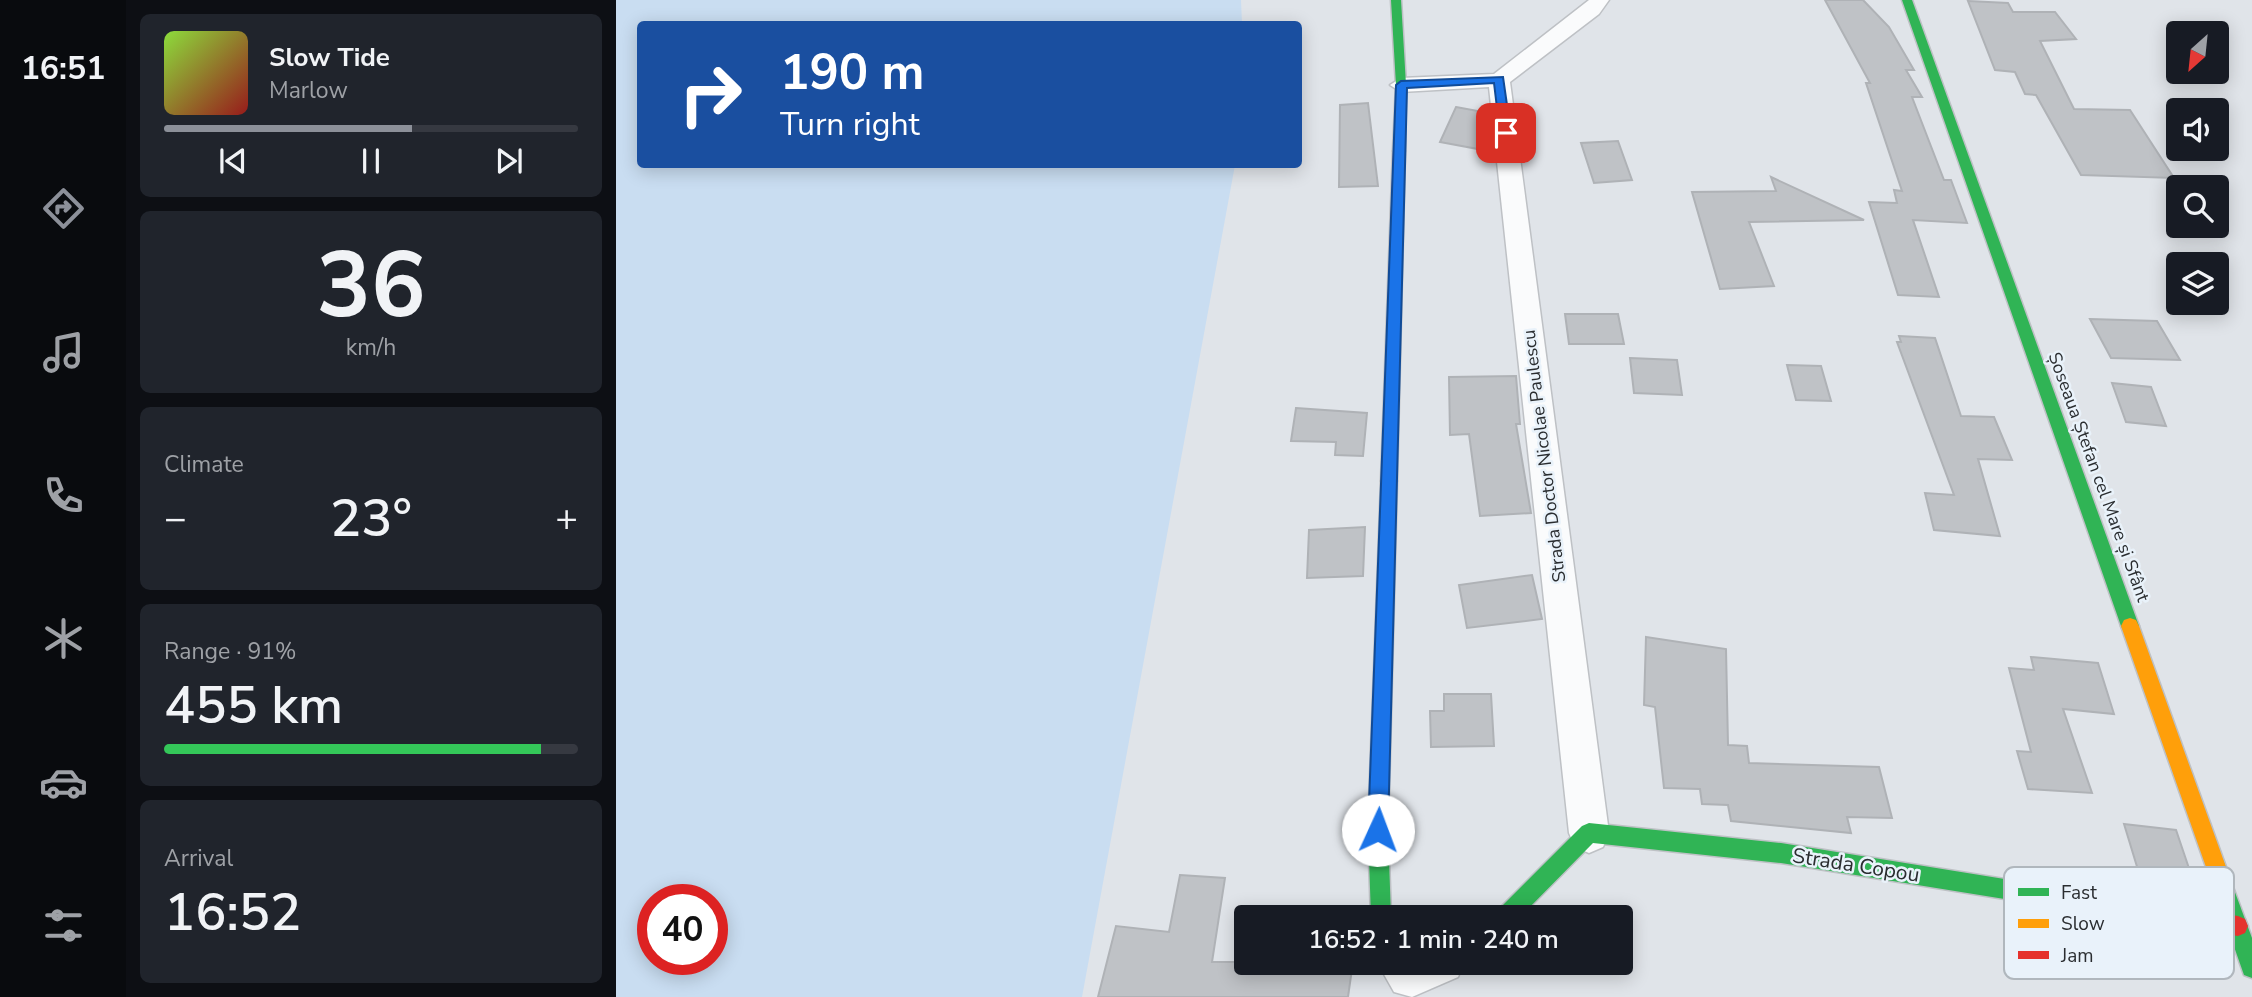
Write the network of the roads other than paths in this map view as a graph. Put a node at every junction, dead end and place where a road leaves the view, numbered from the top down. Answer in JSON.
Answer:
{"nodes":[{"id":1,"x":1396,"y":0,"type":"edge"},
{"id":2,"x":1599,"y":0,"type":"edge"},
{"id":3,"x":1908,"y":0,"type":"edge"},
{"id":4,"x":1499,"y":79,"type":"junction"},
{"id":5,"x":1401,"y":85,"type":"junction"},
{"id":6,"x":1589,"y":833,"type":"junction"},
{"id":7,"x":2217,"y":867,"type":"edge"},
{"id":8,"x":2004,"y":889,"type":"edge"},
{"id":9,"x":1381,"y":905,"type":"edge"},
{"id":10,"x":1517,"y":905,"type":"edge"},
{"id":11,"x":2234,"y":915,"type":"edge"},
{"id":12,"x":2234,"y":925,"type":"edge"},
{"id":13,"x":2238,"y":926,"type":"junction"},
{"id":14,"x":2252,"y":967,"type":"edge"}],
"edges":[{"from":1,"to":5,"type":"street"},
{"from":2,"to":4,"type":"street"},
{"from":3,"to":7,"type":"street","name":"Șoseaua Ștefan cel Mare și Sfânt"},
{"from":4,"to":5,"type":"street"},
{"from":4,"to":6,"type":"street","name":"Strada Doctor Nicolae Paulescu"},
{"from":5,"to":9,"type":"street"},
{"from":6,"to":8,"type":"street","name":"Strada Copou"},
{"from":6,"to":10,"type":"street"},
{"from":11,"to":13,"type":"street","name":"Șoseaua Ștefan cel Mare și Sfânt"},
{"from":12,"to":13,"type":"street","name":"Strada Copou"},
{"from":13,"to":14,"type":"street","name":"Șoseaua Ștefan cel Mare și Sfânt"}]}
